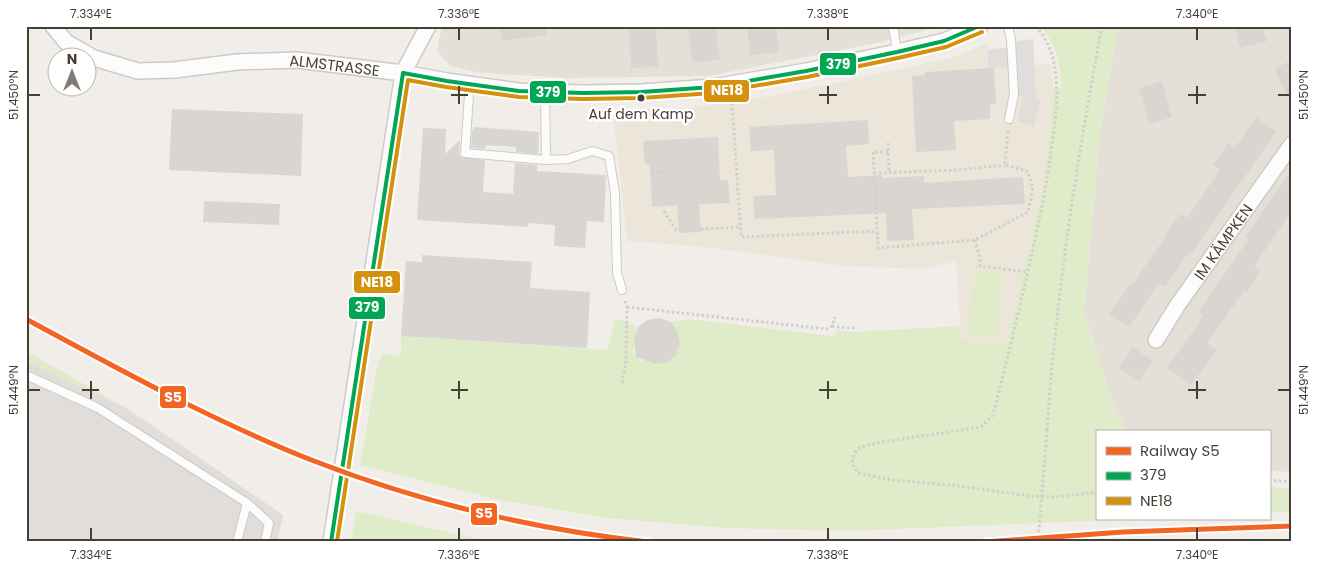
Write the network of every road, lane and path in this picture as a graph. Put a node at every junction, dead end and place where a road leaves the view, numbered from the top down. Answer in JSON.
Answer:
{"nodes":[{"id":1,"x":53,"y":26,"type":"edge"},
{"id":2,"x":428,"y":26,"type":"edge"},
{"id":3,"x":893,"y":26,"type":"edge"},
{"id":4,"x":980,"y":26,"type":"edge"},
{"id":5,"x":1008,"y":26,"type":"edge"},
{"id":6,"x":1036,"y":26,"type":"edge"},
{"id":7,"x":1101,"y":27,"type":"edge"},
{"id":8,"x":897,"y":52,"type":"junction"},
{"id":9,"x":403,"y":72,"type":"junction"},
{"id":10,"x":545,"y":92,"type":"junction"},
{"id":11,"x":469,"y":95,"type":"dead end"},
{"id":12,"x":732,"y":103,"type":"dead end"},
{"id":13,"x":1009,"y":118,"type":"joint"},
{"id":14,"x":888,"y":143,"type":"dead end"},
{"id":15,"x":1292,"y":144,"type":"edge"},
{"id":16,"x":888,"y":152,"type":"junction"},
{"id":17,"x":546,"y":160,"type":"junction"},
{"id":18,"x":1005,"y":165,"type":"junction"},
{"id":19,"x":675,"y":172,"type":"dead end"},
{"id":20,"x":890,"y":172,"type":"dead end"},
{"id":21,"x":651,"y":173,"type":"dead end"},
{"id":22,"x":874,"y":173,"type":"junction"},
{"id":23,"x":664,"y":212,"type":"dead end"},
{"id":24,"x":741,"y":227,"type":"junction"},
{"id":25,"x":701,"y":229,"type":"dead end"},
{"id":26,"x":678,"y":230,"type":"dead end"},
{"id":27,"x":877,"y":231,"type":"junction"},
{"id":28,"x":975,"y":240,"type":"junction"},
{"id":29,"x":1028,"y":272,"type":"junction"},
{"id":30,"x":622,"y":290,"type":"joint"},
{"id":31,"x":627,"y":307,"type":"junction"},
{"id":32,"x":835,"y":316,"type":"dead end"},
{"id":33,"x":832,"y":326,"type":"junction"},
{"id":34,"x":857,"y":328,"type":"dead end"},
{"id":35,"x":1156,"y":340,"type":"dead end"},
{"id":36,"x":26,"y":375,"type":"edge"},
{"id":37,"x":622,"y":383,"type":"dead end"},
{"id":38,"x":1270,"y":480,"type":"edge"},
{"id":39,"x":1292,"y":482,"type":"edge"},
{"id":40,"x":1096,"y":492,"type":"edge"},
{"id":41,"x":247,"y":503,"type":"junction"},
{"id":42,"x":237,"y":542,"type":"edge"},
{"id":43,"x":265,"y":542,"type":"edge"},
{"id":44,"x":331,"y":542,"type":"edge"},
{"id":45,"x":1038,"y":542,"type":"edge"}],
"edges":[{"from":1,"to":9,"type":"street","name":"ALMSTRASSE"},
{"from":2,"to":9,"type":"street"},
{"from":3,"to":8,"type":"lane"},
{"from":4,"to":8,"type":"street","name":"ALMSTRASSE"},
{"from":5,"to":13,"type":"lane"},
{"from":6,"to":29,"type":"path"},
{"from":7,"to":45,"type":"path","bridge":true},
{"from":8,"to":10,"type":"street","name":"ALMSTRASSE"},
{"from":9,"to":10,"type":"street","name":"ALMSTRASSE"},
{"from":9,"to":44,"type":"street"},
{"from":10,"to":17,"type":"lane"},
{"from":11,"to":17,"type":"lane"},
{"from":12,"to":24,"type":"path"},
{"from":13,"to":18,"type":"path"},
{"from":14,"to":16,"type":"path"},
{"from":15,"to":35,"type":"street","name":"IM KÄMPKEN"},
{"from":16,"to":20,"type":"path"},
{"from":16,"to":22,"type":"path"},
{"from":17,"to":30,"type":"lane"},
{"from":18,"to":22,"type":"path"},
{"from":18,"to":28,"type":"path"},
{"from":19,"to":21,"type":"path"},
{"from":22,"to":27,"type":"path"},
{"from":23,"to":26,"type":"path"},
{"from":24,"to":25,"type":"path"},
{"from":24,"to":27,"type":"path"},
{"from":27,"to":28,"type":"path"},
{"from":28,"to":29,"type":"path"},
{"from":29,"to":40,"type":"path"},
{"from":30,"to":31,"type":"path"},
{"from":31,"to":33,"type":"path"},
{"from":31,"to":37,"type":"path"},
{"from":32,"to":33,"type":"path"},
{"from":33,"to":34,"type":"path"},
{"from":36,"to":41,"type":"lane"},
{"from":38,"to":39,"type":"path"},
{"from":41,"to":42,"type":"lane"},
{"from":41,"to":43,"type":"lane"}]}
